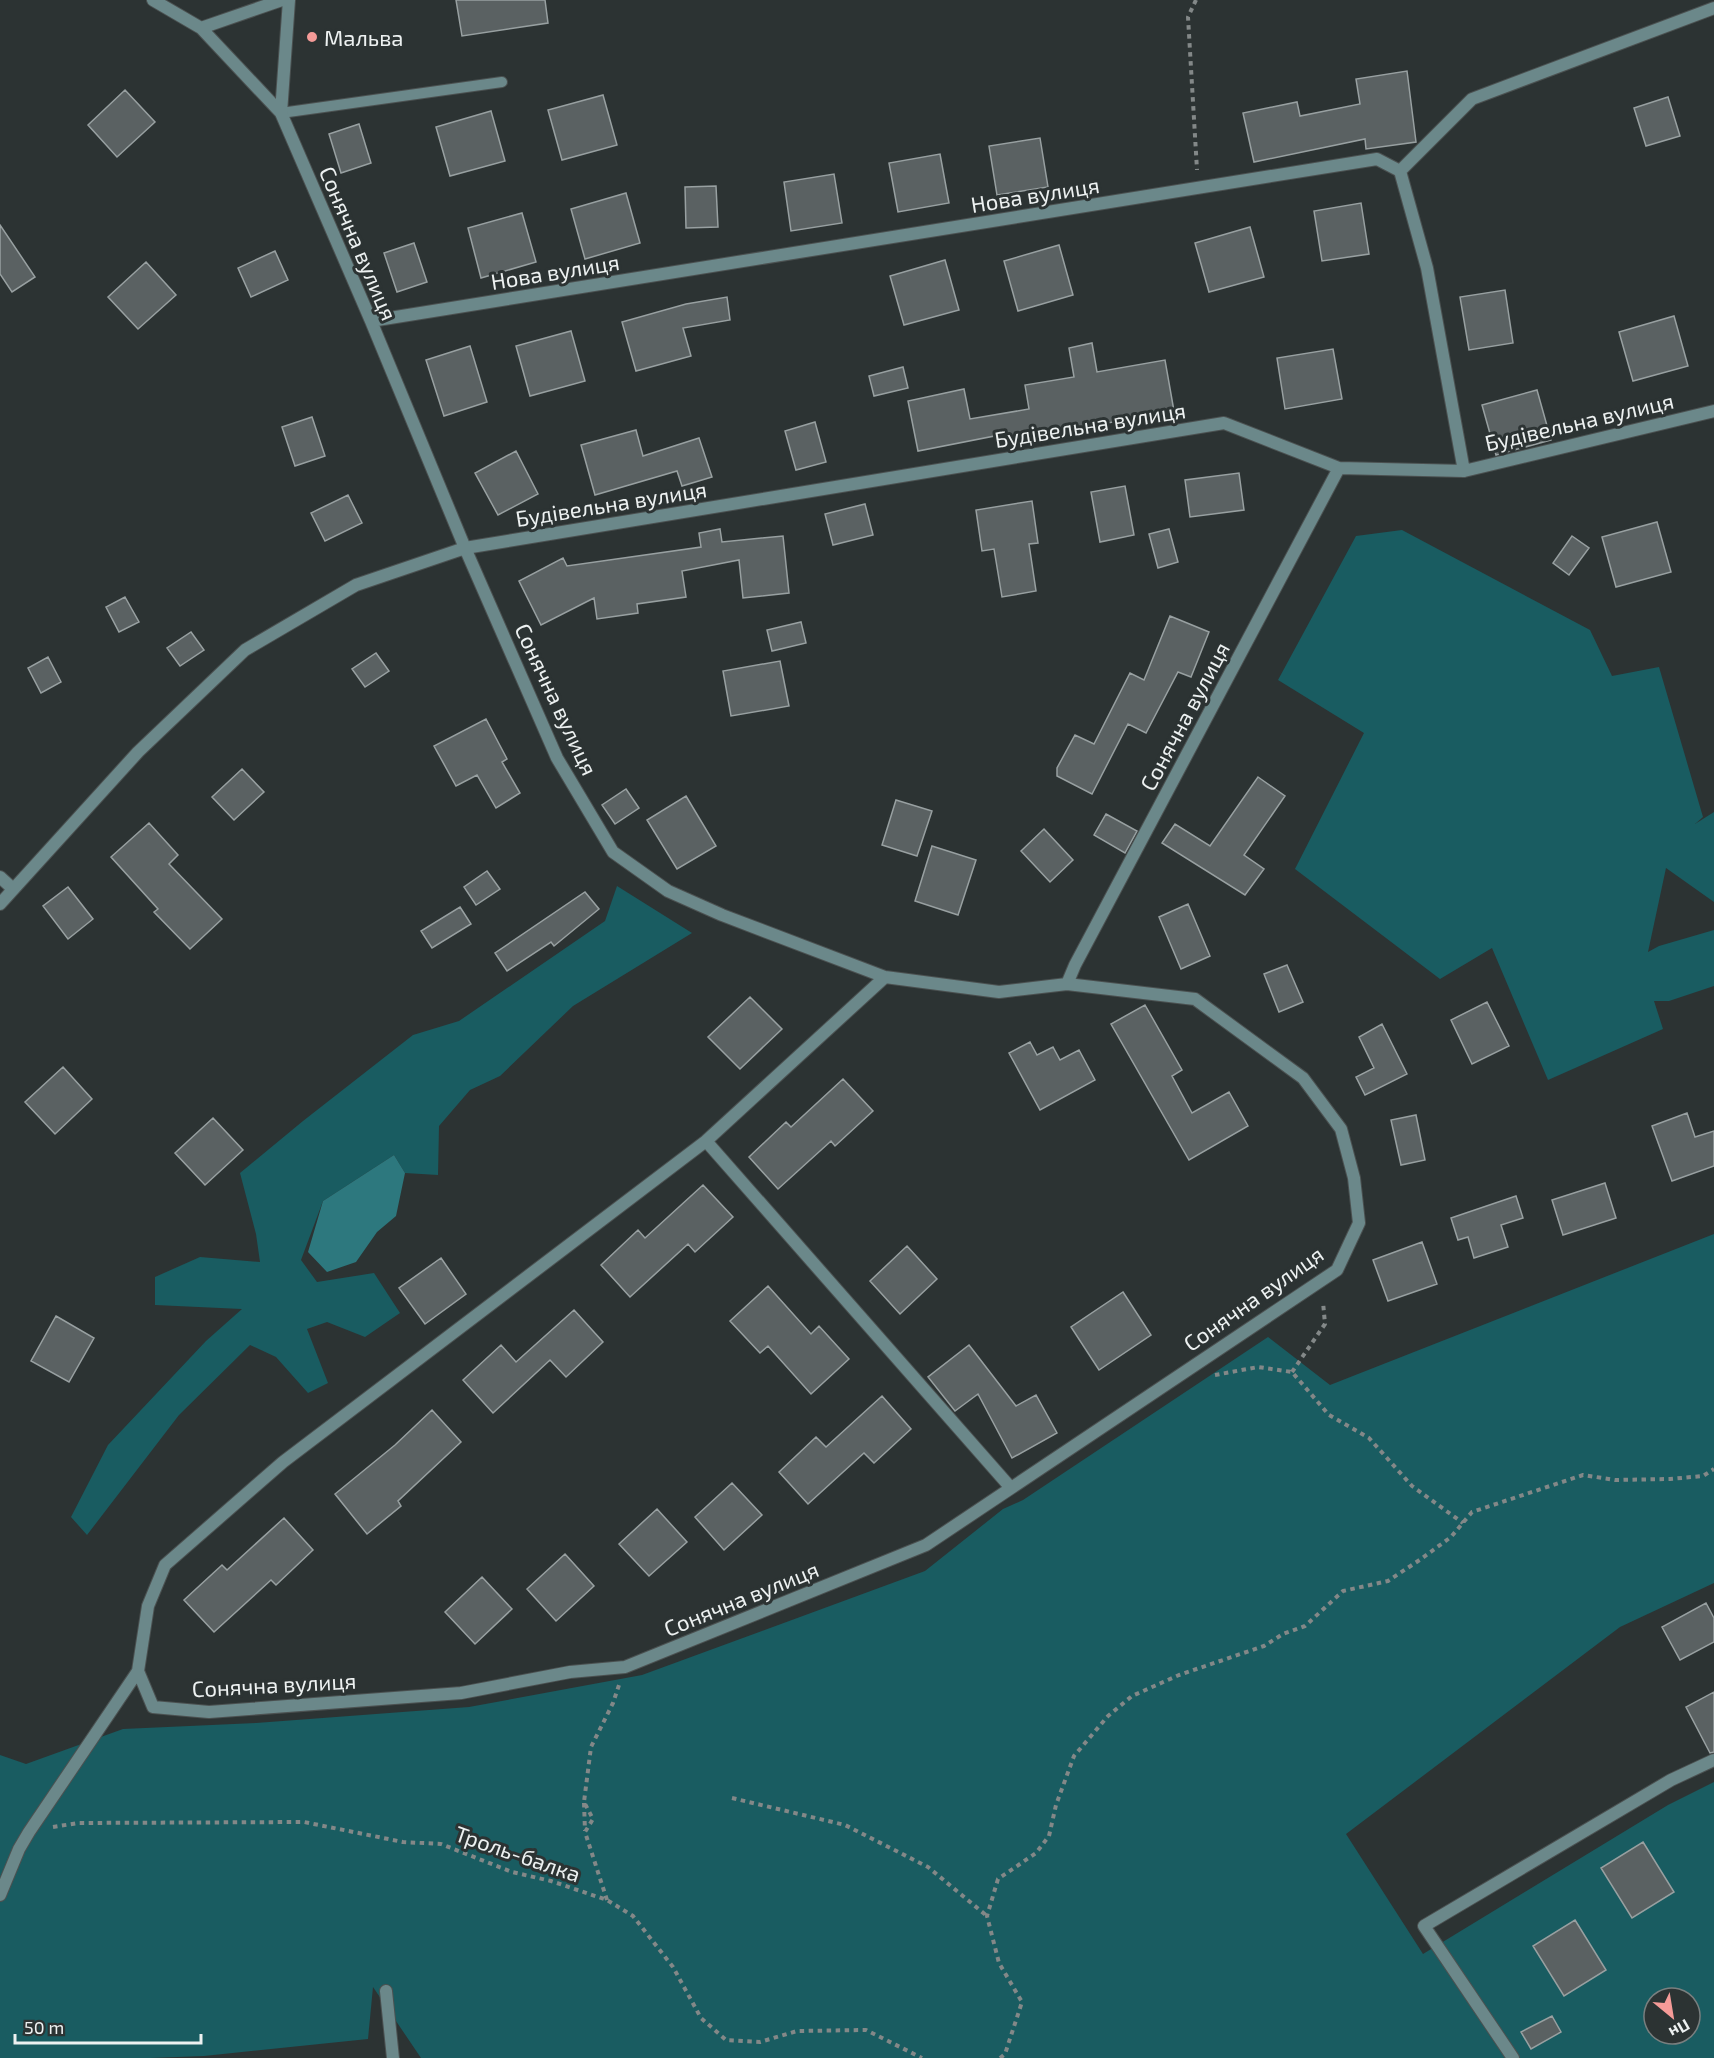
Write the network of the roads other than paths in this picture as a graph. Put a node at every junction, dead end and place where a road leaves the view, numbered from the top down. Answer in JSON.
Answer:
{"nodes":[{"id":1,"x":153,"y":0,"type":"edge"},
{"id":2,"x":282,"y":0,"type":"edge"},
{"id":3,"x":289,"y":0,"type":"edge"},
{"id":4,"x":1714,"y":8,"type":"edge"},
{"id":5,"x":201,"y":28,"type":"junction"},
{"id":6,"x":502,"y":82,"type":"dead end"},
{"id":7,"x":281,"y":113,"type":"junction"},
{"id":8,"x":1400,"y":171,"type":"junction"},
{"id":9,"x":370,"y":321,"type":"junction"},
{"id":10,"x":1714,"y":411,"type":"edge"},
{"id":11,"x":1339,"y":468,"type":"junction"},
{"id":12,"x":1464,"y":471,"type":"junction"},
{"id":13,"x":465,"y":548,"type":"junction"},
{"id":14,"x":0,"y":877,"type":"edge"},
{"id":15,"x":12,"y":888,"type":"junction"},
{"id":16,"x":0,"y":904,"type":"edge"},
{"id":17,"x":885,"y":977,"type":"junction"},
{"id":18,"x":1067,"y":984,"type":"junction"},
{"id":19,"x":706,"y":1141,"type":"junction"},
{"id":20,"x":1011,"y":1488,"type":"junction"},
{"id":21,"x":138,"y":1671,"type":"junction"},
{"id":22,"x":1714,"y":1760,"type":"edge"},
{"id":23,"x":0,"y":1895,"type":"edge"},
{"id":24,"x":386,"y":1991,"type":"dead end"},
{"id":25,"x":393,"y":2058,"type":"edge"},
{"id":26,"x":1513,"y":2058,"type":"edge"}],
"edges":[{"from":1,"to":5,"type":"street","name":"Сонячна вулиця"},
{"from":2,"to":5,"type":"street"},
{"from":3,"to":7,"type":"street"},
{"from":4,"to":8,"type":"street"},
{"from":5,"to":7,"type":"street","name":"Сонячна вулиця"},
{"from":6,"to":7,"type":"lane"},
{"from":7,"to":9,"type":"street","name":"Сонячна вулиця"},
{"from":8,"to":9,"type":"street","name":"Нова вулиця"},
{"from":8,"to":12,"type":"street"},
{"from":9,"to":13,"type":"street","name":"Сонячна вулиця"},
{"from":10,"to":12,"type":"street","name":"Будівельна вулиця"},
{"from":11,"to":12,"type":"street","name":"Будівельна вулиця"},
{"from":11,"to":13,"type":"street","name":"Будівельна вулиця"},
{"from":11,"to":18,"type":"street","name":"Сонячна вулиця"},
{"from":13,"to":15,"type":"street"},
{"from":13,"to":17,"type":"street","name":"Сонячна вулиця"},
{"from":14,"to":15,"type":"street"},
{"from":15,"to":16,"type":"street"},
{"from":17,"to":18,"type":"street","name":"Сонячна вулиця"},
{"from":17,"to":19,"type":"street"},
{"from":18,"to":20,"type":"street","name":"Сонячна вулиця"},
{"from":19,"to":20,"type":"street"},
{"from":19,"to":21,"type":"street"},
{"from":20,"to":21,"type":"street","name":"Сонячна вулиця"},
{"from":21,"to":23,"type":"street"},
{"from":22,"to":26,"type":"street"},
{"from":24,"to":25,"type":"street"}]}
